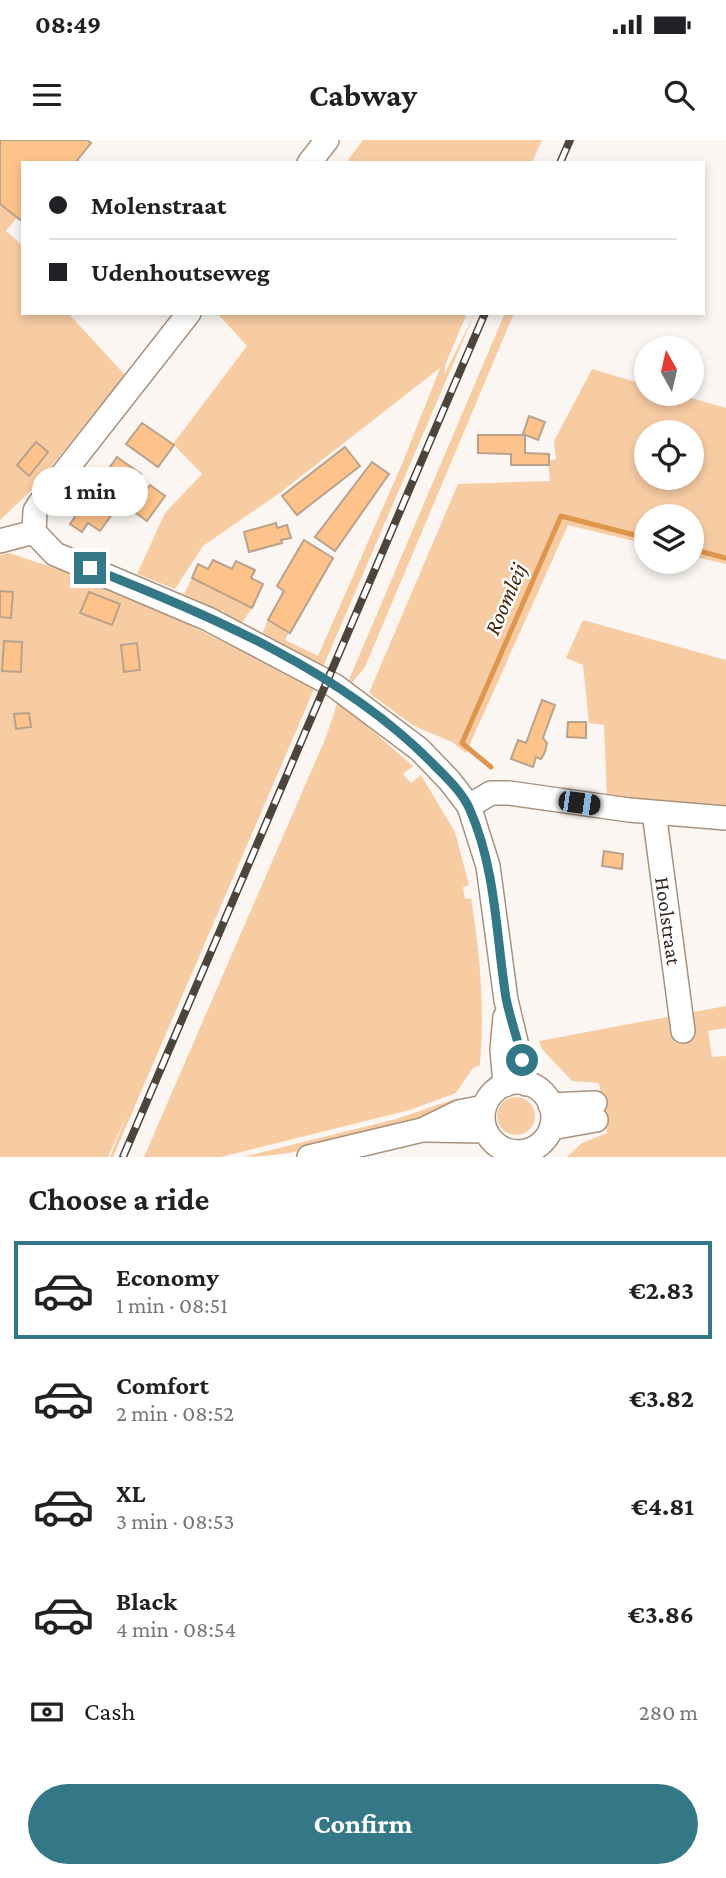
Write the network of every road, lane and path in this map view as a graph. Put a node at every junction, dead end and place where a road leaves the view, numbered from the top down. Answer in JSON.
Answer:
{"nodes":[{"id":1,"x":327,"y":140,"type":"edge"},
{"id":2,"x":311,"y":161,"type":"edge"},
{"id":3,"x":187,"y":315,"type":"edge"},
{"id":4,"x":34,"y":532,"type":"junction"},
{"id":5,"x":0,"y":541,"type":"edge"},
{"id":6,"x":469,"y":806,"type":"junction"},
{"id":7,"x":654,"y":812,"type":"junction"},
{"id":8,"x":726,"y":818,"type":"edge"},
{"id":9,"x":683,"y":1031,"type":"dead end"},
{"id":10,"x":516,"y":1084,"type":"junction"},
{"id":11,"x":550,"y":1105,"type":"junction"},
{"id":12,"x":484,"y":1107,"type":"junction"},
{"id":13,"x":551,"y":1128,"type":"junction"},
{"id":14,"x":422,"y":1130,"type":"junction"},
{"id":15,"x":485,"y":1131,"type":"junction"},
{"id":16,"x":519,"y":1155,"type":"edge"},
{"id":17,"x":309,"y":1157,"type":"edge"}],
"edges":[{"from":1,"to":2,"type":"street"},
{"from":3,"to":4,"type":"street"},
{"from":4,"to":5,"type":"street"},
{"from":4,"to":6,"type":"street"},
{"from":6,"to":7,"type":"street"},
{"from":6,"to":10,"type":"street"},
{"from":7,"to":8,"type":"street"},
{"from":7,"to":9,"type":"street","name":"Hoolstraat"},
{"from":10,"to":11,"type":"street"},
{"from":10,"to":12,"type":"street"},
{"from":11,"to":13,"type":"street"},
{"from":11,"to":13,"type":"street"},
{"from":12,"to":14,"type":"street"},
{"from":12,"to":15,"type":"street"},
{"from":13,"to":16,"type":"street"},
{"from":14,"to":15,"type":"street"},
{"from":14,"to":17,"type":"street"},
{"from":15,"to":16,"type":"street"}]}
